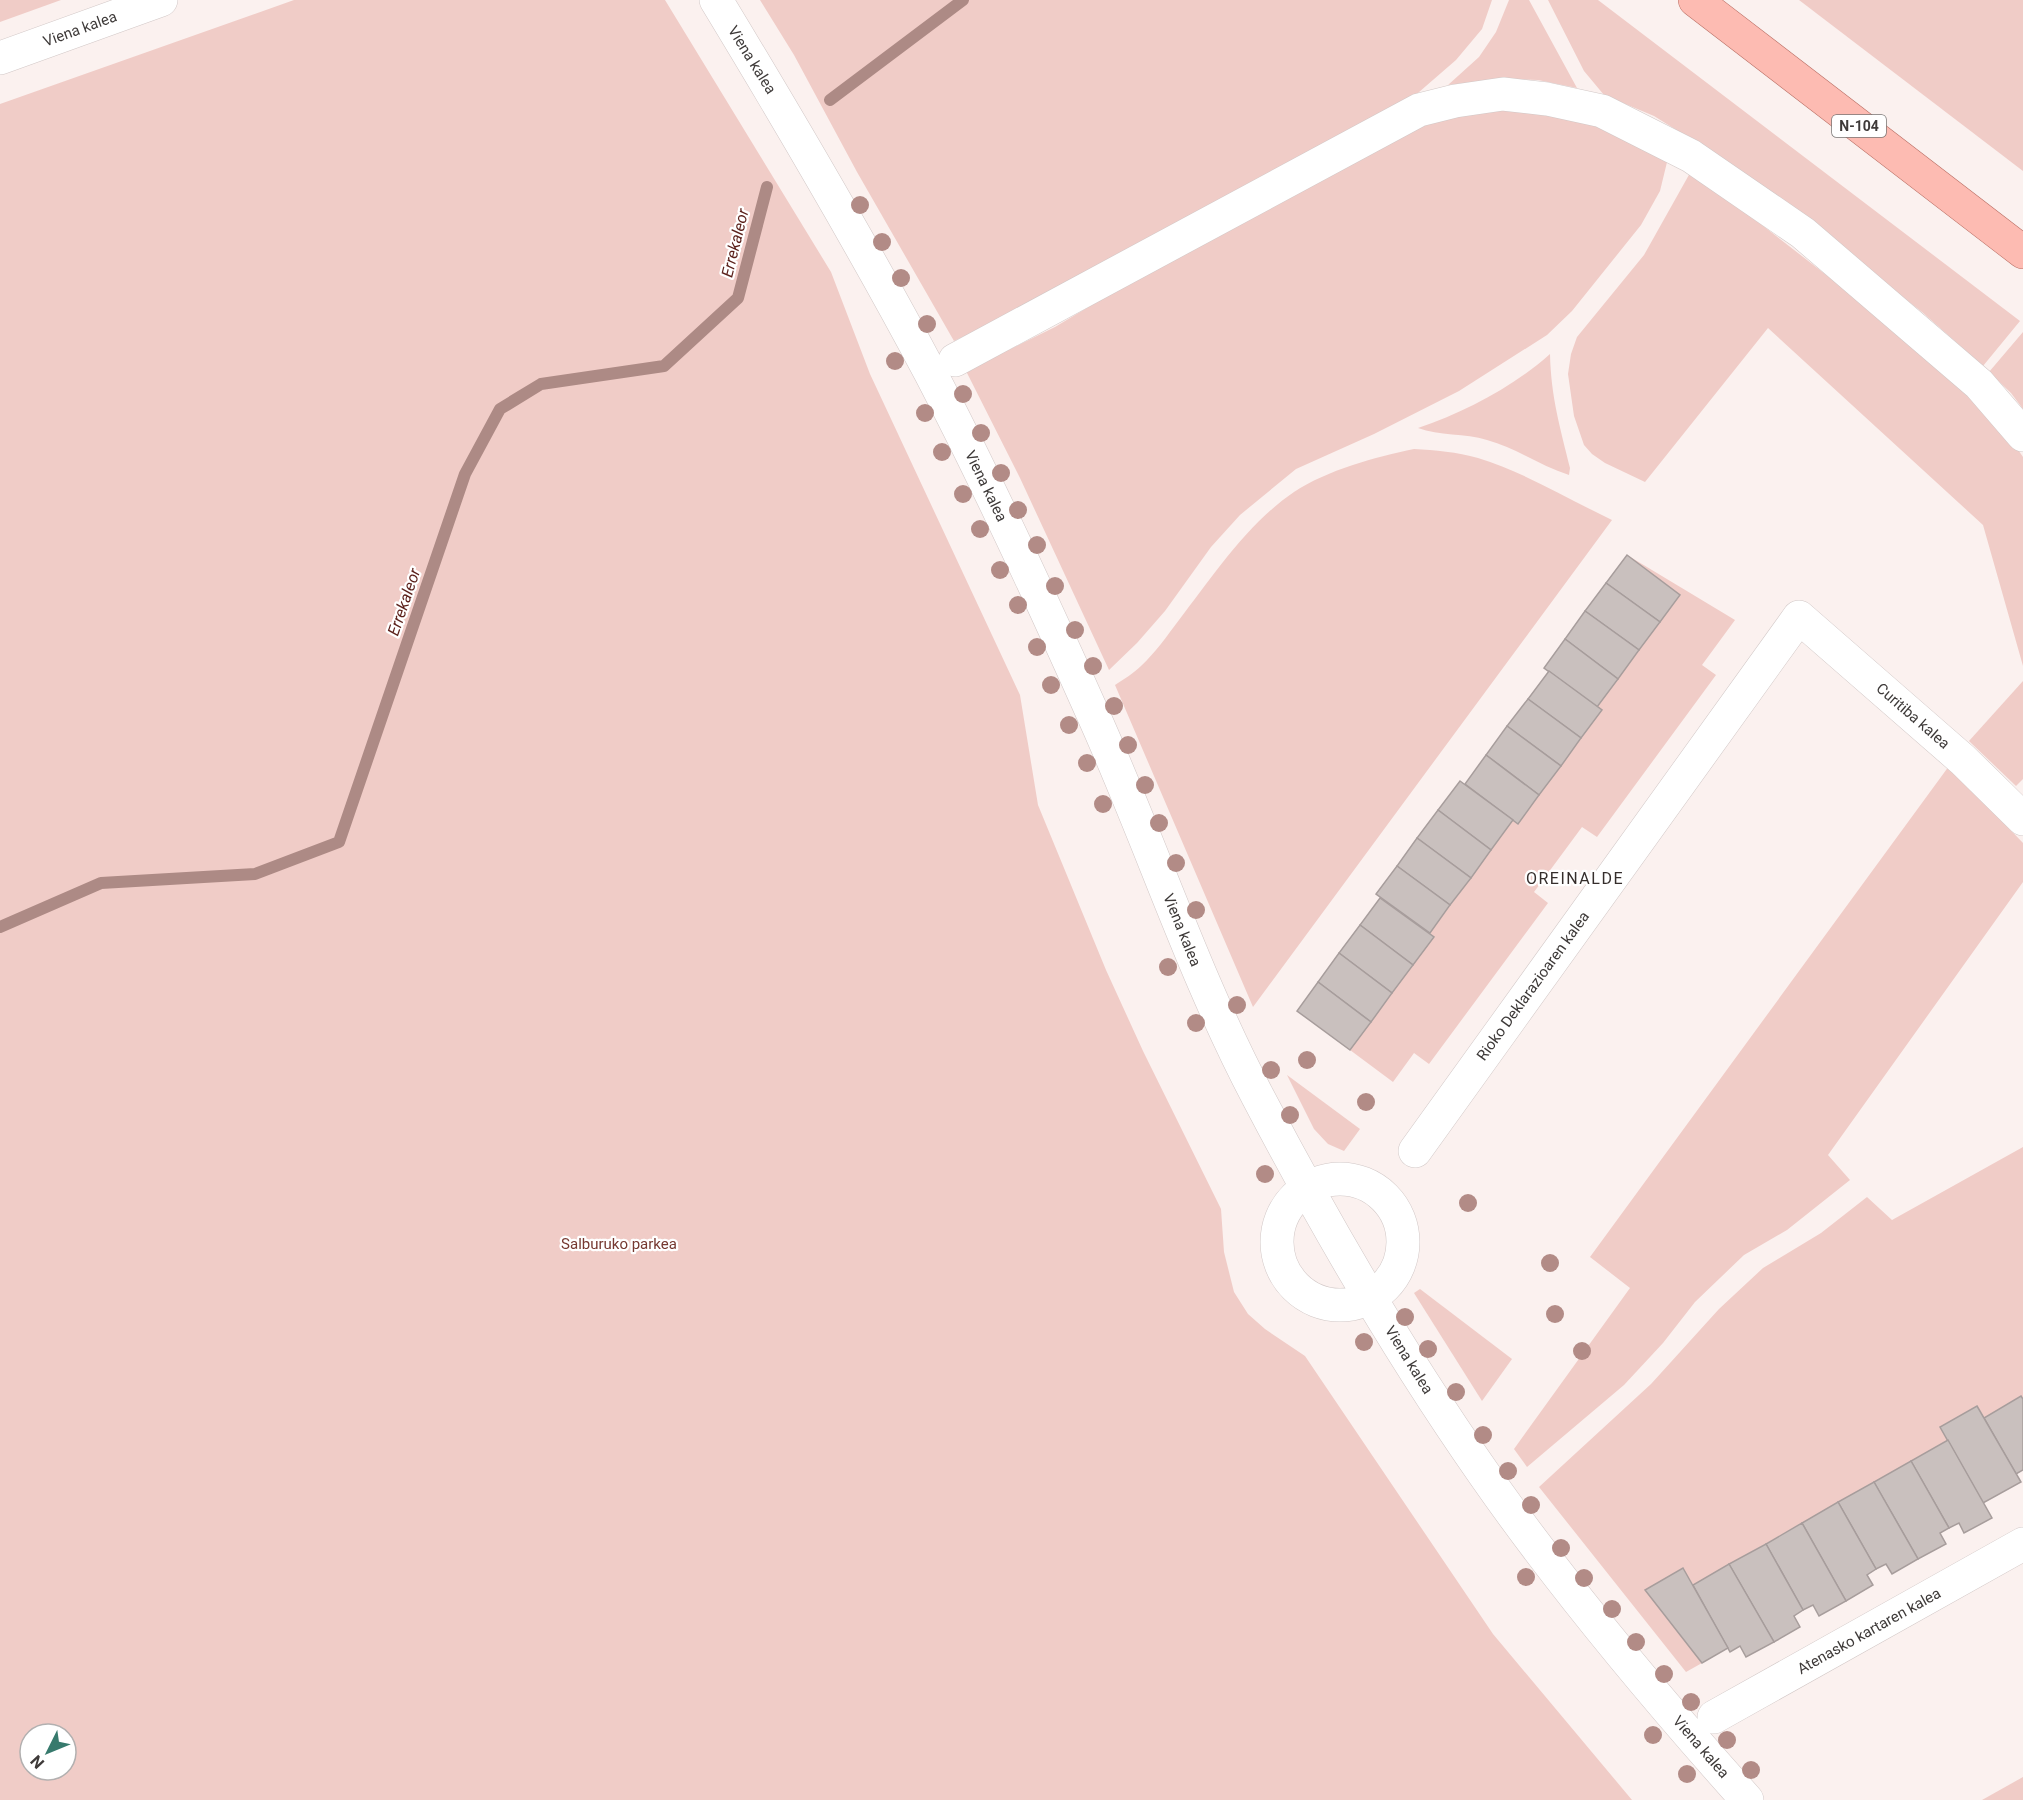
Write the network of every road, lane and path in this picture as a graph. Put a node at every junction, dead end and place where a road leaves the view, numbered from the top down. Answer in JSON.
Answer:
{"nodes":[{"id":1,"x":160,"y":0,"type":"edge"},
{"id":2,"x":716,"y":0,"type":"edge"},
{"id":3,"x":1695,"y":0,"type":"edge"},
{"id":4,"x":0,"y":58,"type":"edge"},
{"id":5,"x":2023,"y":252,"type":"edge"},
{"id":6,"x":955,"y":360,"type":"dead end"},
{"id":7,"x":2023,"y":435,"type":"edge"},
{"id":8,"x":1799,"y":617,"type":"joint"},
{"id":9,"x":2023,"y":819,"type":"edge"},
{"id":10,"x":1414,"y":1151,"type":"dead end"},
{"id":11,"x":1307,"y":1187,"type":"junction"},
{"id":12,"x":1370,"y":1299,"type":"junction"},
{"id":13,"x":2023,"y":1544,"type":"edge"},
{"id":14,"x":1714,"y":1717,"type":"dead end"},
{"id":15,"x":1747,"y":1800,"type":"edge"}],
"edges":[{"from":1,"to":4,"type":"street","name":"Viena kalea"},
{"from":2,"to":11,"type":"street","name":"Viena kalea"},
{"from":3,"to":5,"type":"main road","number":"N-104"},
{"from":6,"to":7,"type":"street"},
{"from":8,"to":9,"type":"street","name":"Curitiba kalea"},
{"from":8,"to":10,"type":"street","name":"Rioko Deklarazioaren kalea"},
{"from":11,"to":12,"type":"street","name":"Viena kalea"},
{"from":11,"to":12,"type":"street"},
{"from":11,"to":12,"type":"street"},
{"from":12,"to":15,"type":"street","name":"Viena kalea"},
{"from":13,"to":14,"type":"street","name":"Atenasko kartaren kalea"}]}
